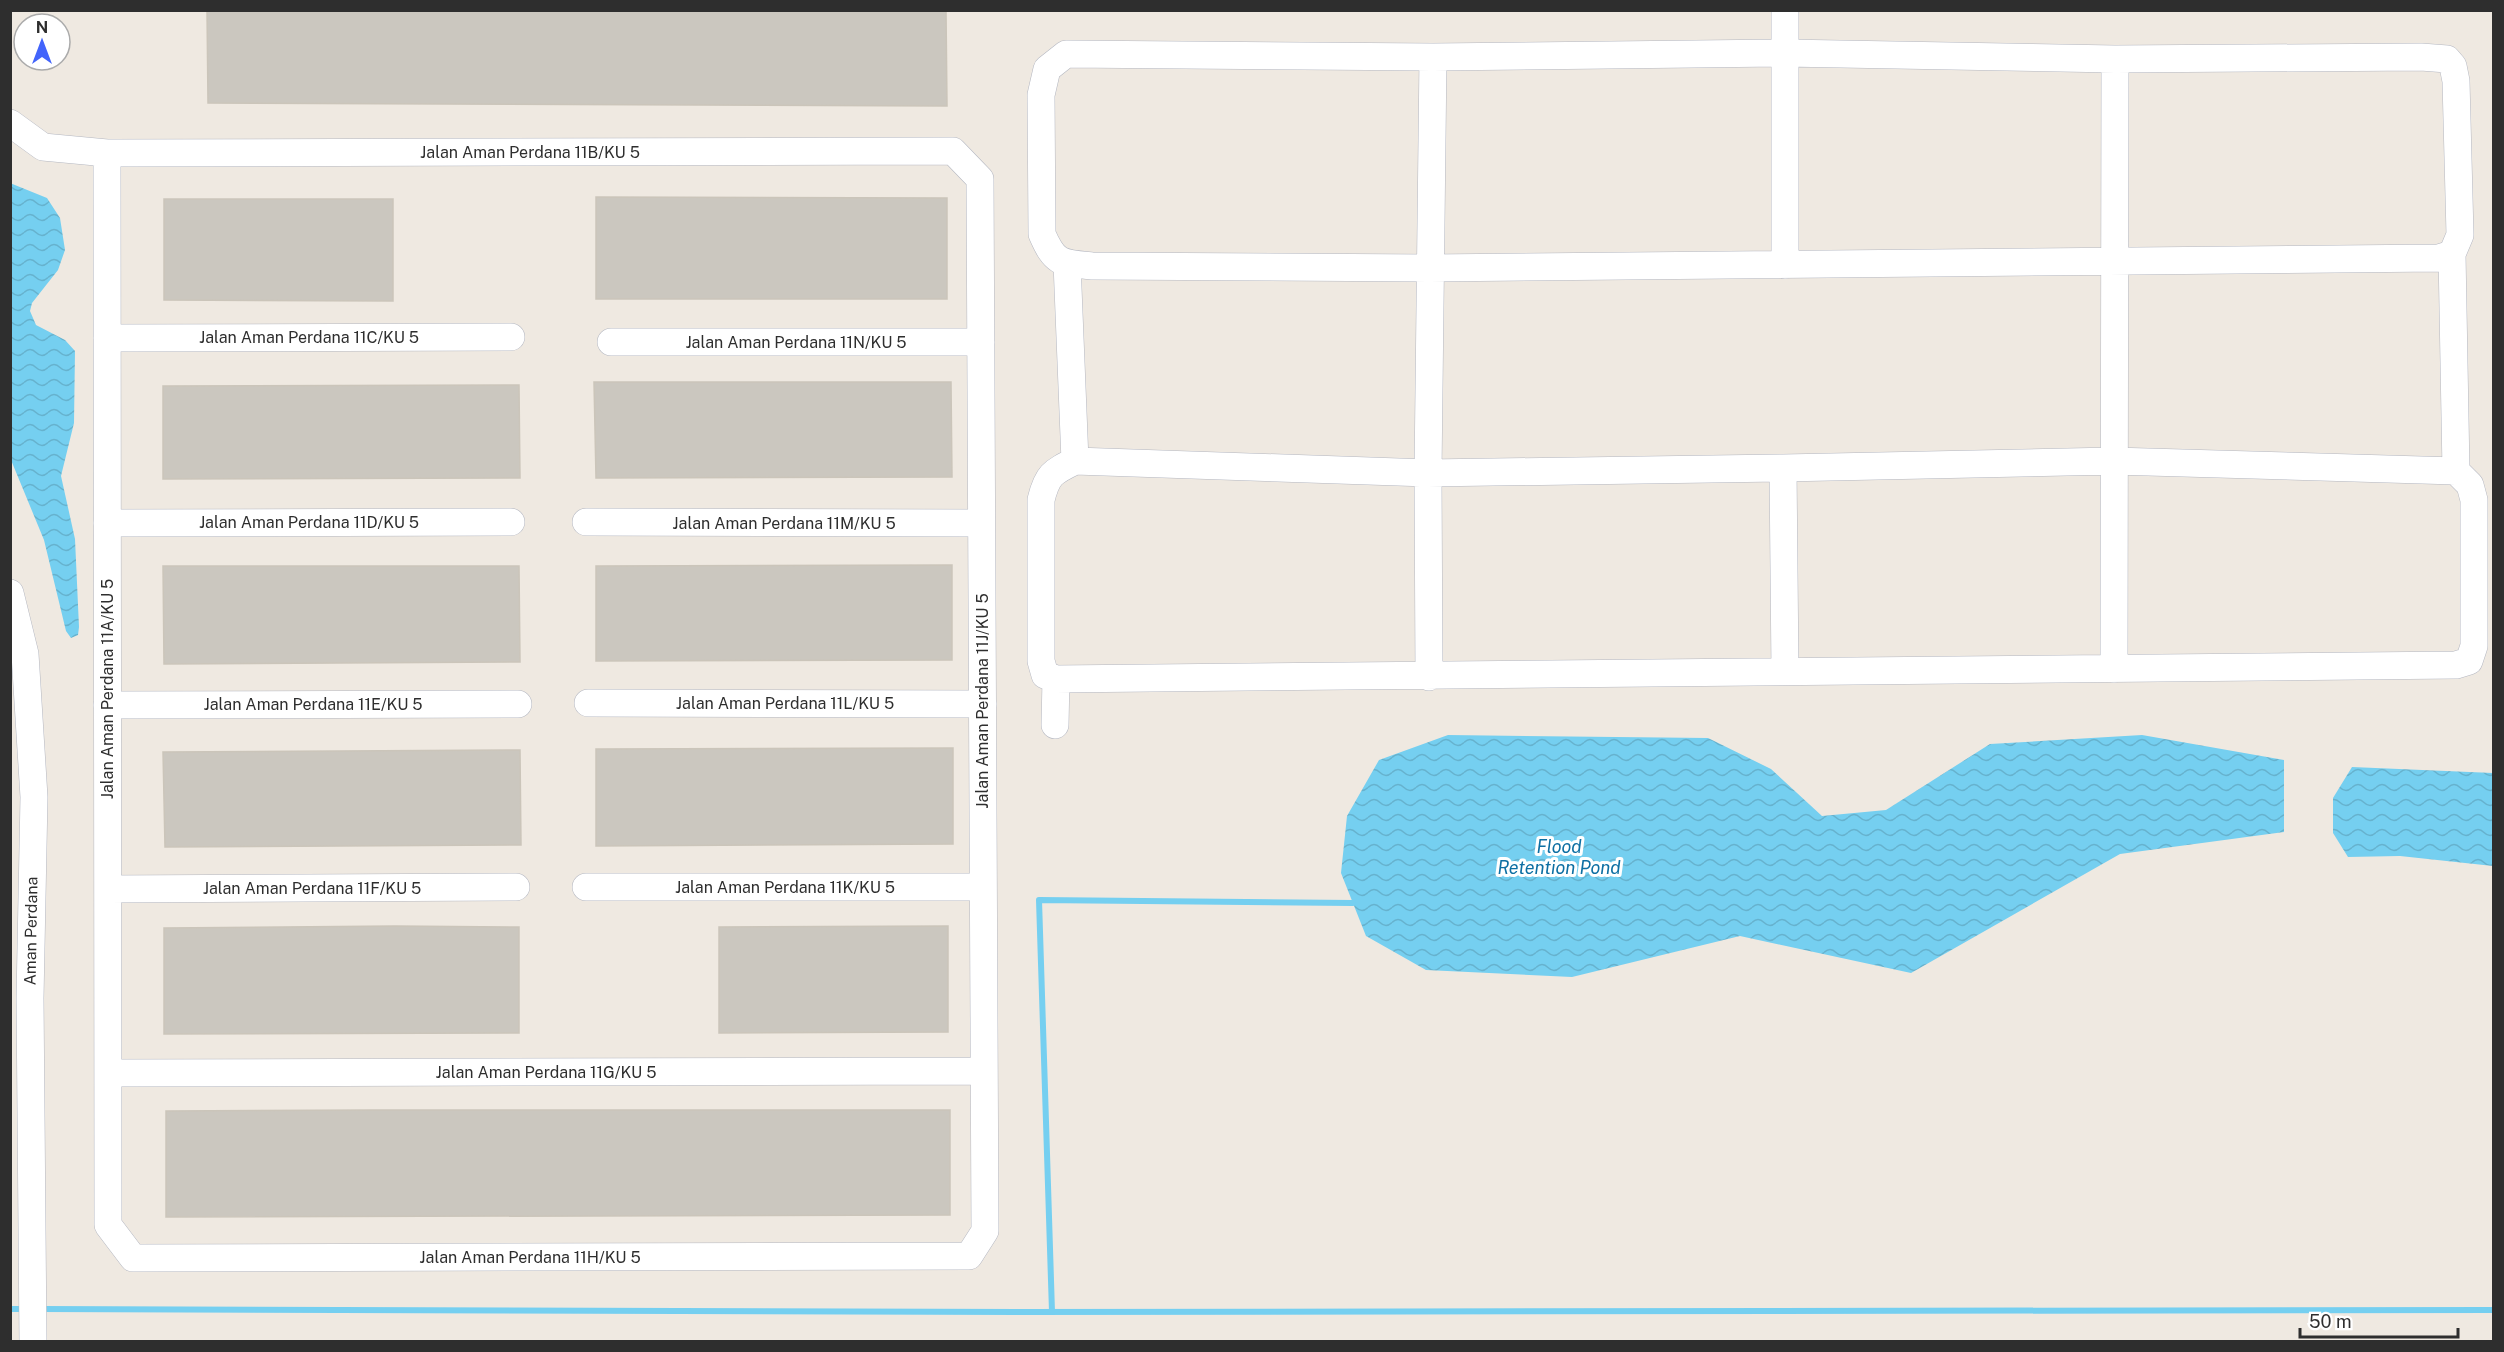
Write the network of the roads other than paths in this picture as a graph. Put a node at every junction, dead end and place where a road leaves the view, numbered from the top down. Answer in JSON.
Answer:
{"nodes":[{"id":1,"x":1785,"y":10,"type":"edge"},
{"id":2,"x":1785,"y":53,"type":"junction"},
{"id":3,"x":1433,"y":57,"type":"junction"},
{"id":4,"x":2115,"y":59,"type":"junction"},
{"id":5,"x":10,"y":123,"type":"edge"},
{"id":6,"x":953,"y":151,"type":"joint"},
{"id":7,"x":107,"y":153,"type":"junction"},
{"id":8,"x":2452,"y":254,"type":"junction"},
{"id":9,"x":2116,"y":262,"type":"junction"},
{"id":10,"x":1067,"y":263,"type":"junction"},
{"id":11,"x":1785,"y":266,"type":"junction"},
{"id":12,"x":1430,"y":268,"type":"junction"},
{"id":13,"x":511,"y":337,"type":"dead end"},
{"id":14,"x":107,"y":338,"type":"junction"},
{"id":15,"x":611,"y":342,"type":"dead end"},
{"id":16,"x":981,"y":342,"type":"junction"},
{"id":17,"x":1075,"y":461,"type":"junction"},
{"id":18,"x":2113,"y":461,"type":"junction"},
{"id":19,"x":1783,"y":468,"type":"junction"},
{"id":20,"x":2457,"y":471,"type":"junction"},
{"id":21,"x":1428,"y":473,"type":"junction"},
{"id":22,"x":511,"y":522,"type":"dead end"},
{"id":23,"x":586,"y":522,"type":"dead end"},
{"id":24,"x":107,"y":523,"type":"junction"},
{"id":25,"x":981,"y":524,"type":"junction"},
{"id":26,"x":10,"y":593,"type":"edge"},
{"id":27,"x":2114,"y":669,"type":"junction"},
{"id":28,"x":1785,"y":671,"type":"junction"},
{"id":29,"x":1429,"y":677,"type":"junction"},
{"id":30,"x":1056,"y":679,"type":"junction"},
{"id":31,"x":588,"y":703,"type":"dead end"},
{"id":32,"x":518,"y":704,"type":"dead end"},
{"id":33,"x":982,"y":704,"type":"junction"},
{"id":34,"x":107,"y":705,"type":"junction"},
{"id":35,"x":1055,"y":725,"type":"dead end"},
{"id":36,"x":516,"y":886,"type":"dead end"},
{"id":37,"x":586,"y":886,"type":"dead end"},
{"id":38,"x":983,"y":886,"type":"junction"},
{"id":39,"x":108,"y":889,"type":"junction"},
{"id":40,"x":20,"y":1039,"type":"edge"},
{"id":41,"x":984,"y":1071,"type":"junction"},
{"id":42,"x":108,"y":1073,"type":"junction"},
{"id":43,"x":21,"y":1147,"type":"edge"},
{"id":44,"x":108,"y":1225,"type":"joint"},
{"id":45,"x":969,"y":1256,"type":"joint"},
{"id":46,"x":25,"y":1261,"type":"edge"},
{"id":47,"x":33,"y":1338,"type":"edge"}],
"edges":[{"from":1,"to":2,"type":"street"},
{"from":2,"to":3,"type":"street"},
{"from":2,"to":4,"type":"street"},
{"from":2,"to":11,"type":"street"},
{"from":3,"to":10,"type":"street"},
{"from":3,"to":12,"type":"street"},
{"from":4,"to":8,"type":"street"},
{"from":4,"to":9,"type":"street"},
{"from":5,"to":7,"type":"street","name":"Jalan Aman Perdana 11B/KU 5"},
{"from":6,"to":7,"type":"street","name":"Jalan Aman Perdana 11B/KU 5"},
{"from":6,"to":16,"type":"street","name":"Jalan Aman Perdana 11J/KU 5"},
{"from":7,"to":14,"type":"street","name":"Jalan Aman Perdana 11A/KU 5"},
{"from":8,"to":9,"type":"street"},
{"from":8,"to":20,"type":"street"},
{"from":9,"to":11,"type":"street"},
{"from":9,"to":18,"type":"street"},
{"from":10,"to":12,"type":"street"},
{"from":10,"to":17,"type":"street"},
{"from":11,"to":12,"type":"street"},
{"from":12,"to":21,"type":"street"},
{"from":13,"to":14,"type":"street","name":"Jalan Aman Perdana 11C/KU 5"},
{"from":14,"to":24,"type":"street","name":"Jalan Aman Perdana 11A/KU 5"},
{"from":15,"to":16,"type":"street","name":"Jalan Aman Perdana 11N/KU 5"},
{"from":16,"to":25,"type":"street","name":"Jalan Aman Perdana 11J/KU 5"},
{"from":17,"to":21,"type":"street"},
{"from":17,"to":30,"type":"street"},
{"from":18,"to":19,"type":"street"},
{"from":18,"to":20,"type":"street"},
{"from":18,"to":27,"type":"street"},
{"from":19,"to":21,"type":"street"},
{"from":19,"to":28,"type":"street"},
{"from":20,"to":27,"type":"street"},
{"from":21,"to":29,"type":"street"},
{"from":22,"to":24,"type":"street","name":"Jalan Aman Perdana 11D/KU 5"},
{"from":23,"to":25,"type":"street","name":"Jalan Aman Perdana 11M/KU 5"},
{"from":24,"to":34,"type":"street","name":"Jalan Aman Perdana 11A/KU 5"},
{"from":25,"to":33,"type":"street","name":"Jalan Aman Perdana 11J/KU 5"},
{"from":26,"to":40,"type":"street","name":"Aman Perdana"},
{"from":27,"to":28,"type":"street"},
{"from":28,"to":29,"type":"street"},
{"from":29,"to":30,"type":"street"},
{"from":30,"to":35,"type":"street"},
{"from":31,"to":33,"type":"street","name":"Jalan Aman Perdana 11L/KU 5"},
{"from":32,"to":34,"type":"street","name":"Jalan Aman Perdana 11E/KU 5"},
{"from":33,"to":38,"type":"street","name":"Jalan Aman Perdana 11J/KU 5"},
{"from":34,"to":39,"type":"street","name":"Jalan Aman Perdana 11A/KU 5"},
{"from":36,"to":39,"type":"street","name":"Jalan Aman Perdana 11F/KU 5"},
{"from":37,"to":38,"type":"street","name":"Jalan Aman Perdana 11K/KU 5"},
{"from":38,"to":41,"type":"street","name":"Jalan Aman Perdana 11J/KU 5"},
{"from":39,"to":42,"type":"street","name":"Jalan Aman Perdana 11A/KU 5"},
{"from":40,"to":43,"type":"street","name":"Aman Perdana"},
{"from":41,"to":42,"type":"street","name":"Jalan Aman Perdana 11G/KU 5"},
{"from":41,"to":45,"type":"street","name":"Jalan Aman Perdana 11J/KU 5"},
{"from":42,"to":44,"type":"street","name":"Jalan Aman Perdana 11A/KU 5"},
{"from":43,"to":46,"type":"street","name":"Aman Perdana"},
{"from":44,"to":45,"type":"street","name":"Jalan Aman Perdana 11H/KU 5"},
{"from":46,"to":47,"type":"street","name":"Aman Perdana"}]}
